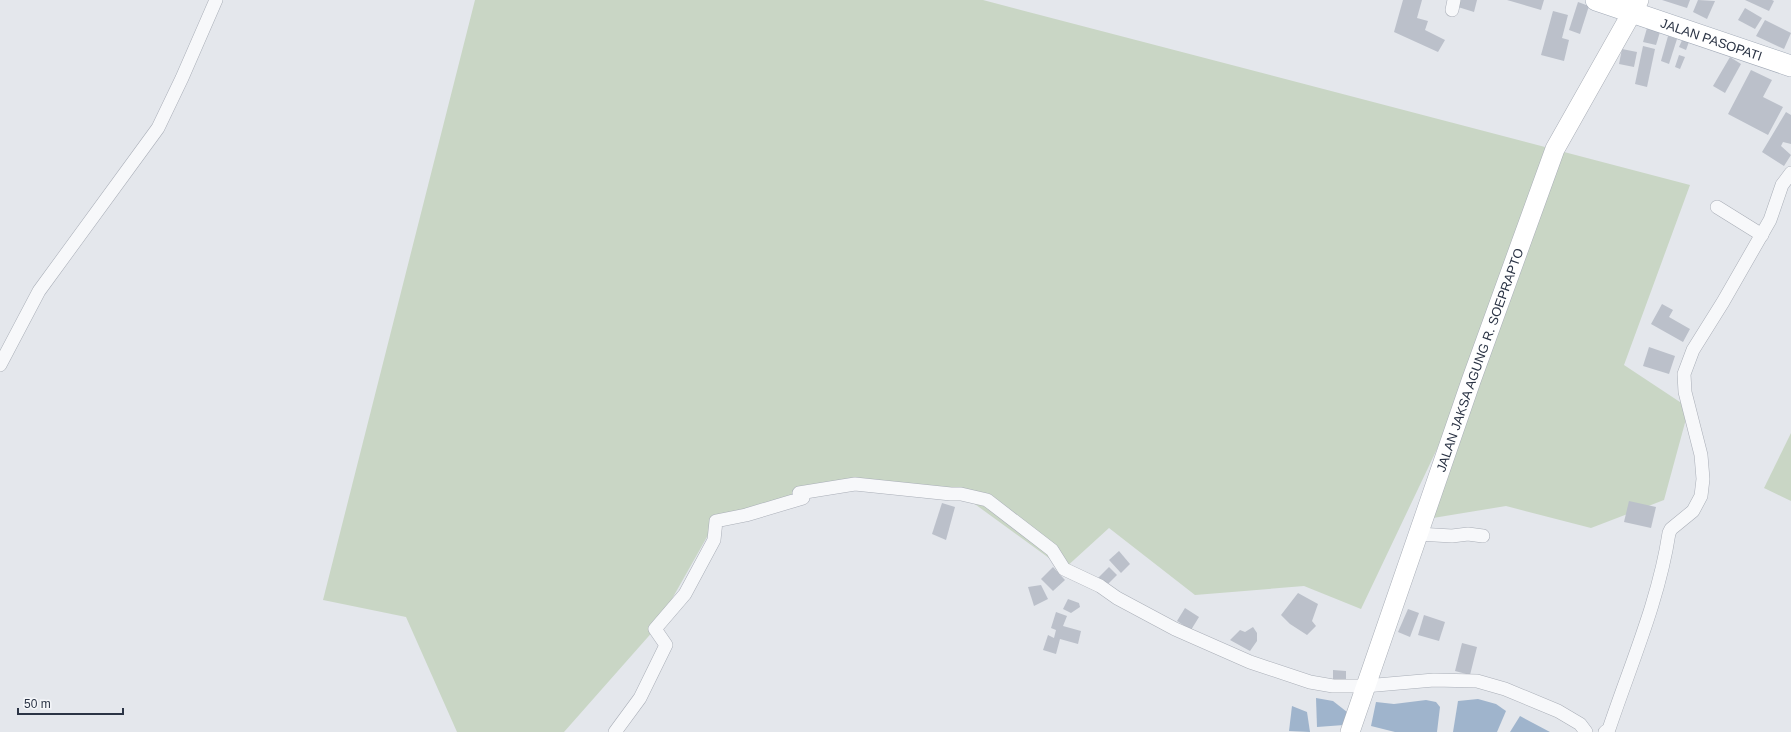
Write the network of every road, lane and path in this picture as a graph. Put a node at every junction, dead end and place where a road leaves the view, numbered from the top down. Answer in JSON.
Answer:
{"nodes":[{"id":1,"x":216,"y":0,"type":"edge"},
{"id":2,"x":1596,"y":0,"type":"edge"},
{"id":3,"x":1635,"y":6,"type":"edge"},
{"id":4,"x":1791,"y":66,"type":"edge"},
{"id":5,"x":1791,"y":173,"type":"edge"},
{"id":6,"x":1717,"y":207,"type":"dead end"},
{"id":7,"x":1762,"y":235,"type":"junction"},
{"id":8,"x":0,"y":365,"type":"edge"},
{"id":9,"x":1418,"y":534,"type":"junction"},
{"id":10,"x":1484,"y":536,"type":"dead end"},
{"id":11,"x":1365,"y":686,"type":"junction"},
{"id":12,"x":615,"y":732,"type":"edge"},
{"id":13,"x":1350,"y":732,"type":"edge"},
{"id":14,"x":1586,"y":732,"type":"edge"},
{"id":15,"x":1605,"y":732,"type":"edge"}],
"edges":[{"from":1,"to":8,"type":"street"},
{"from":2,"to":3,"type":"main road","name":"JALAN PASOPATI"},
{"from":3,"to":4,"type":"main road","name":"JALAN PASOPATI"},
{"from":3,"to":9,"type":"street","name":"JALAN JAKSA AGUNG R. SOEPRAPTO"},
{"from":5,"to":7,"type":"street"},
{"from":6,"to":7,"type":"street"},
{"from":7,"to":15,"type":"street"},
{"from":9,"to":10,"type":"street"},
{"from":9,"to":11,"type":"street","name":"JALAN JAKSA AGUNG R. SOEPRAPTO"},
{"from":11,"to":12,"type":"street"},
{"from":11,"to":13,"type":"street","name":"JALAN JAKSA AGUNG R. SOEPRAPTO"},
{"from":11,"to":14,"type":"street"}]}
